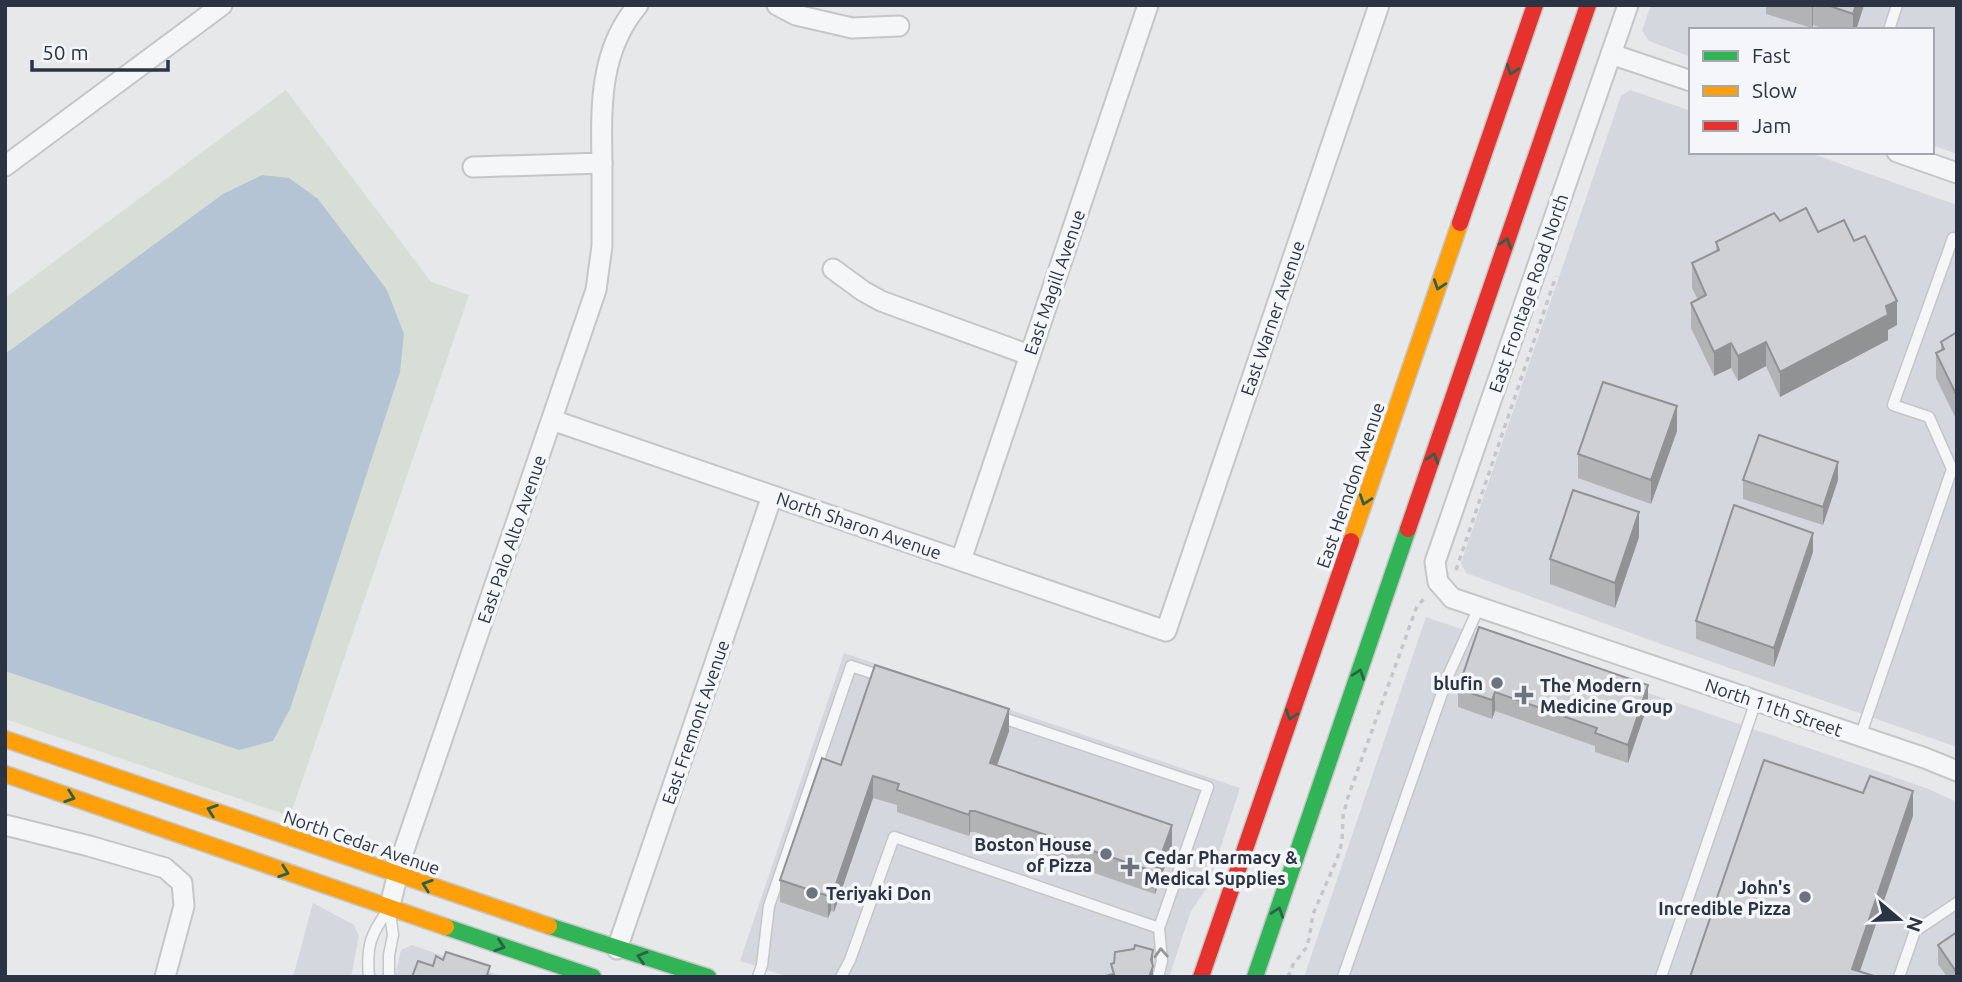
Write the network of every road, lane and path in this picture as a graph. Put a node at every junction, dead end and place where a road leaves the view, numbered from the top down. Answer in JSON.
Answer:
{"nodes":[{"id":1,"x":222,"y":5,"type":"edge"},
{"id":2,"x":638,"y":5,"type":"edge"},
{"id":3,"x":777,"y":5,"type":"edge"},
{"id":4,"x":1148,"y":5,"type":"edge"},
{"id":5,"x":1379,"y":5,"type":"edge"},
{"id":6,"x":1535,"y":5,"type":"edge"},
{"id":7,"x":1588,"y":5,"type":"edge"},
{"id":8,"x":1628,"y":5,"type":"edge"},
{"id":9,"x":1897,"y":5,"type":"edge"},
{"id":10,"x":899,"y":26,"type":"dead end"},
{"id":11,"x":1890,"y":28,"type":"edge"},
{"id":12,"x":1611,"y":54,"type":"junction"},
{"id":13,"x":1689,"y":80,"type":"edge"},
{"id":14,"x":1904,"y":154,"type":"edge"},
{"id":15,"x":602,"y":163,"type":"junction"},
{"id":16,"x":5,"y":166,"type":"edge"},
{"id":17,"x":473,"y":167,"type":"dead end"},
{"id":18,"x":1957,"y":173,"type":"edge"},
{"id":19,"x":1953,"y":239,"type":"dead end"},
{"id":20,"x":833,"y":269,"type":"dead end"},
{"id":21,"x":1029,"y":355,"type":"junction"},
{"id":22,"x":552,"y":420,"type":"junction"},
{"id":23,"x":772,"y":496,"type":"junction"},
{"id":24,"x":961,"y":560,"type":"junction"},
{"id":25,"x":1438,"y":582,"type":"joint"},
{"id":26,"x":1479,"y":607,"type":"junction"},
{"id":27,"x":1166,"y":631,"type":"joint"},
{"id":28,"x":891,"y":680,"type":"edge"},
{"id":29,"x":1756,"y":701,"type":"junction"},
{"id":30,"x":983,"y":711,"type":"edge"},
{"id":31,"x":1860,"y":737,"type":"junction"},
{"id":32,"x":5,"y":739,"type":"edge"},
{"id":33,"x":1957,"y":771,"type":"edge"},
{"id":34,"x":5,"y":774,"type":"edge"},
{"id":35,"x":5,"y":825,"type":"edge"},
{"id":36,"x":397,"y":874,"type":"junction"},
{"id":37,"x":1957,"y":904,"type":"edge"},
{"id":38,"x":389,"y":909,"type":"junction"},
{"id":39,"x":1159,"y":928,"type":"junction"},
{"id":40,"x":617,"y":949,"type":"junction"},
{"id":41,"x":165,"y":977,"type":"edge"},
{"id":42,"x":369,"y":977,"type":"edge"},
{"id":43,"x":389,"y":977,"type":"edge"},
{"id":44,"x":593,"y":977,"type":"edge"},
{"id":45,"x":708,"y":977,"type":"edge"},
{"id":46,"x":758,"y":977,"type":"edge"},
{"id":47,"x":841,"y":977,"type":"edge"},
{"id":48,"x":1158,"y":977,"type":"edge"},
{"id":49,"x":1201,"y":977,"type":"edge"},
{"id":50,"x":1255,"y":977,"type":"edge"},
{"id":51,"x":1343,"y":977,"type":"edge"},
{"id":52,"x":1661,"y":977,"type":"edge"},
{"id":53,"x":1899,"y":977,"type":"edge"}],
"edges":[{"from":1,"to":16,"type":"street"},
{"from":2,"to":15,"type":"street","name":"East Palo Alto Avenue"},
{"from":3,"to":10,"type":"street"},
{"from":4,"to":21,"type":"street","name":"East Magill Avenue"},
{"from":5,"to":27,"type":"street","name":"East Warner Avenue"},
{"from":6,"to":49,"type":"main road","name":"East Herndon Avenue","one_way":true},
{"from":50,"to":7,"type":"main road","one_way":true},
{"from":8,"to":12,"type":"street","name":"East Frontage Road North"},
{"from":9,"to":11,"type":"lane"},
{"from":12,"to":13,"type":"street"},
{"from":12,"to":25,"type":"street","name":"East Frontage Road North"},
{"from":14,"to":18,"type":"street"},
{"from":15,"to":17,"type":"street"},
{"from":15,"to":22,"type":"street","name":"East Palo Alto Avenue"},
{"from":19,"to":31,"type":"lane"},
{"from":20,"to":21,"type":"street"},
{"from":21,"to":24,"type":"street","name":"East Magill Avenue"},
{"from":22,"to":23,"type":"street","name":"North Sharon Avenue"},
{"from":22,"to":36,"type":"street","name":"East Palo Alto Avenue"},
{"from":23,"to":24,"type":"street","name":"North Sharon Avenue"},
{"from":23,"to":40,"type":"street","name":"East Fremont Avenue"},
{"from":24,"to":27,"type":"street","name":"North Sharon Avenue"},
{"from":25,"to":26,"type":"street","name":"North 11th Street"},
{"from":26,"to":29,"type":"street","name":"North 11th Street"},
{"from":26,"to":51,"type":"lane"},
{"from":28,"to":46,"type":"lane"},
{"from":29,"to":31,"type":"street","name":"North 11th Street"},
{"from":29,"to":52,"type":"lane"},
{"from":30,"to":39,"type":"lane"},
{"from":31,"to":33,"type":"street","name":"North 11th Street"},
{"from":36,"to":32,"type":"main road","name":"North Cedar Avenue","one_way":true},
{"from":34,"to":38,"type":"main road","one_way":true},
{"from":35,"to":41,"type":"street"},
{"from":36,"to":38,"type":"street","name":"East Palo Alto Avenue"},
{"from":40,"to":36,"type":"main road","name":"North Cedar Avenue","one_way":true},
{"from":37,"to":53,"type":"lane"},
{"from":38,"to":42,"type":"lane"},
{"from":38,"to":43,"type":"lane"},
{"from":38,"to":44,"type":"main road","one_way":true},
{"from":39,"to":47,"type":"lane"},
{"from":48,"to":39,"type":"lane","one_way":true},
{"from":45,"to":40,"type":"main road","name":"North Cedar Avenue","one_way":true}]}
